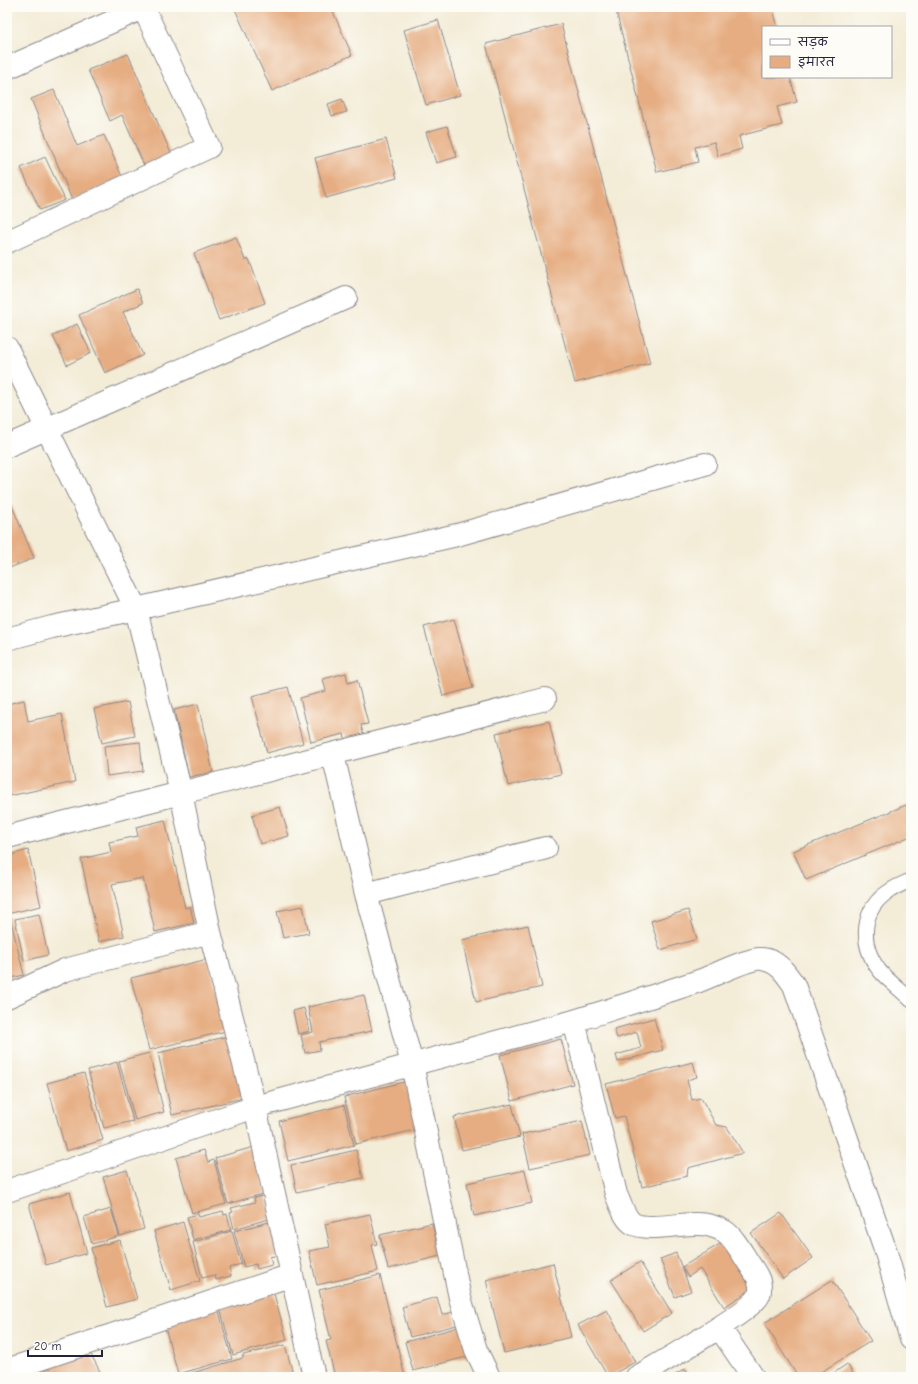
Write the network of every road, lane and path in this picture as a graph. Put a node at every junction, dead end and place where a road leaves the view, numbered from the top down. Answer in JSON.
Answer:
{"nodes":[{"id":1,"x":143,"y":7,"type":"edge"},
{"id":2,"x":7,"y":68,"type":"edge"},
{"id":3,"x":7,"y":242,"type":"edge"},
{"id":4,"x":346,"y":298,"type":"dead end"},
{"id":5,"x":7,"y":348,"type":"edge"},
{"id":6,"x":47,"y":428,"type":"junction"},
{"id":7,"x":7,"y":446,"type":"edge"},
{"id":8,"x":705,"y":464,"type":"dead end"},
{"id":9,"x":136,"y":609,"type":"junction"},
{"id":10,"x":7,"y":639,"type":"edge"},
{"id":11,"x":545,"y":699,"type":"dead end"},
{"id":12,"x":333,"y":755,"type":"junction"},
{"id":13,"x":181,"y":793,"type":"junction"},
{"id":14,"x":7,"y":837,"type":"edge"},
{"id":15,"x":546,"y":848,"type":"dead end"},
{"id":16,"x":911,"y":880,"type":"edge"},
{"id":17,"x":366,"y":894,"type":"junction"},
{"id":18,"x":210,"y":932,"type":"junction"},
{"id":19,"x":7,"y":997,"type":"edge"},
{"id":20,"x":911,"y":1000,"type":"edge"},
{"id":21,"x":574,"y":1021,"type":"junction"},
{"id":22,"x":412,"y":1064,"type":"junction"},
{"id":23,"x":255,"y":1107,"type":"junction"},
{"id":24,"x":7,"y":1191,"type":"edge"},
{"id":25,"x":292,"y":1275,"type":"junction"},
{"id":26,"x":719,"y":1327,"type":"junction"},
{"id":27,"x":911,"y":1339,"type":"edge"},
{"id":28,"x":7,"y":1370,"type":"edge"},
{"id":29,"x":314,"y":1377,"type":"edge"},
{"id":30,"x":489,"y":1377,"type":"edge"},
{"id":31,"x":637,"y":1377,"type":"edge"},
{"id":32,"x":753,"y":1377,"type":"edge"}],
"edges":[{"from":1,"to":2,"type":"street"},
{"from":1,"to":3,"type":"street"},
{"from":4,"to":6,"type":"street"},
{"from":5,"to":6,"type":"street"},
{"from":6,"to":7,"type":"street"},
{"from":6,"to":9,"type":"street"},
{"from":8,"to":9,"type":"street"},
{"from":9,"to":10,"type":"street"},
{"from":9,"to":13,"type":"street"},
{"from":11,"to":12,"type":"street"},
{"from":12,"to":13,"type":"street"},
{"from":12,"to":17,"type":"street"},
{"from":13,"to":14,"type":"street"},
{"from":13,"to":18,"type":"street"},
{"from":15,"to":17,"type":"street"},
{"from":16,"to":20,"type":"lane"},
{"from":17,"to":22,"type":"street"},
{"from":18,"to":19,"type":"street"},
{"from":18,"to":23,"type":"street"},
{"from":21,"to":22,"type":"street"},
{"from":21,"to":26,"type":"street"},
{"from":21,"to":27,"type":"street"},
{"from":22,"to":23,"type":"street"},
{"from":22,"to":30,"type":"street"},
{"from":23,"to":24,"type":"street"},
{"from":23,"to":25,"type":"street"},
{"from":25,"to":28,"type":"street"},
{"from":25,"to":29,"type":"street"},
{"from":26,"to":31,"type":"street"},
{"from":26,"to":32,"type":"street"}]}
